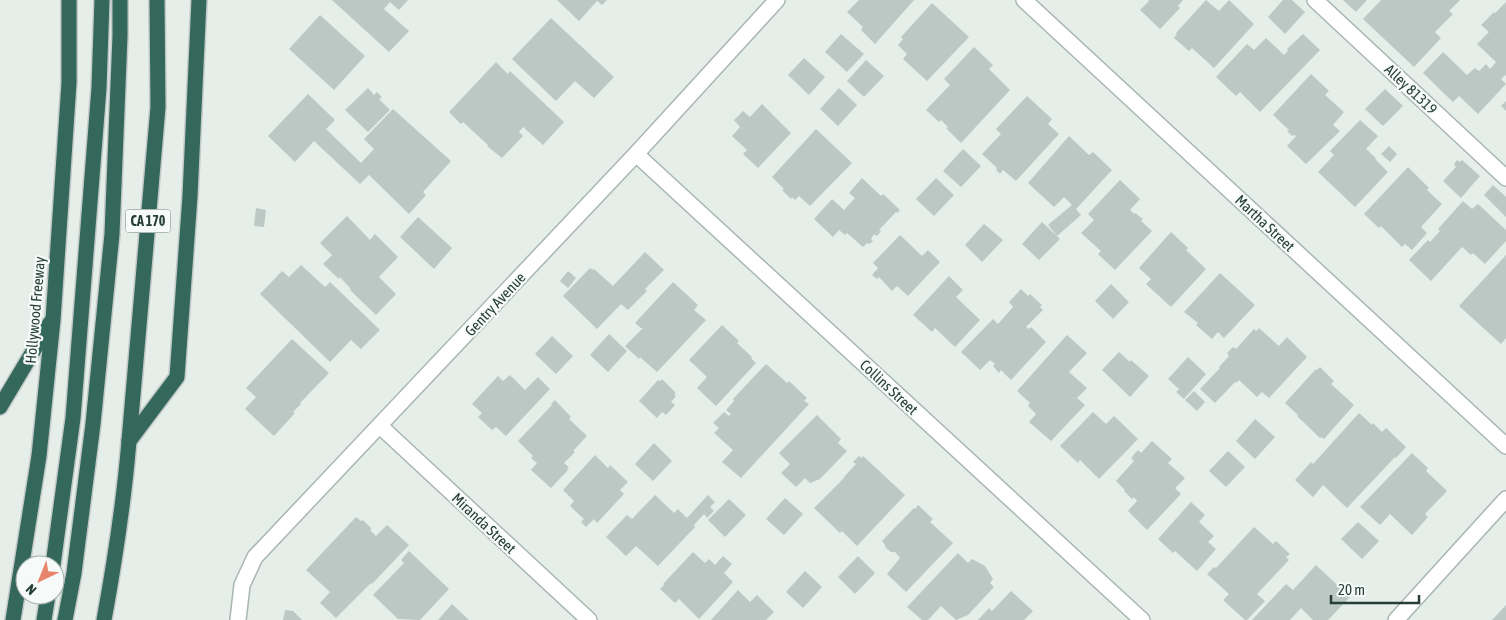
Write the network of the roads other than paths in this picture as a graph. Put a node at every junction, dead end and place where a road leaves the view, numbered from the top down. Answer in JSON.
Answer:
{"nodes":[{"id":1,"x":69,"y":0,"type":"edge"},
{"id":2,"x":102,"y":0,"type":"edge"},
{"id":3,"x":120,"y":0,"type":"edge"},
{"id":4,"x":158,"y":0,"type":"edge"},
{"id":5,"x":199,"y":0,"type":"edge"},
{"id":6,"x":777,"y":0,"type":"edge"},
{"id":7,"x":1024,"y":0,"type":"edge"},
{"id":8,"x":1315,"y":0,"type":"edge"},
{"id":9,"x":636,"y":154,"type":"junction"},
{"id":10,"x":1506,"y":178,"type":"edge"},
{"id":11,"x":52,"y":320,"type":"junction"},
{"id":12,"x":0,"y":406,"type":"edge"},
{"id":13,"x":380,"y":426,"type":"junction"},
{"id":14,"x":129,"y":441,"type":"junction"},
{"id":15,"x":1506,"y":446,"type":"edge"},
{"id":16,"x":1506,"y":499,"type":"edge"},
{"id":17,"x":54,"y":555,"type":"edge"},
{"id":18,"x":46,"y":605,"type":"edge"},
{"id":19,"x":13,"y":620,"type":"edge"},
{"id":20,"x":44,"y":620,"type":"edge"},
{"id":21,"x":66,"y":620,"type":"edge"},
{"id":22,"x":104,"y":620,"type":"edge"},
{"id":23,"x":238,"y":620,"type":"edge"},
{"id":24,"x":589,"y":620,"type":"edge"},
{"id":25,"x":1142,"y":620,"type":"edge"},
{"id":26,"x":1396,"y":620,"type":"edge"}],
"edges":[{"from":1,"to":11,"type":"highway","name":"Hollywood Freeway"},
{"from":2,"to":17,"type":"highway"},
{"from":3,"to":21,"type":"highway"},
{"from":4,"to":14,"type":"highway","number":"CA 170"},
{"from":5,"to":14,"type":"highway"},
{"from":6,"to":9,"type":"street","name":"Gentry Avenue"},
{"from":7,"to":15,"type":"street","name":"Martha Street"},
{"from":8,"to":10,"type":"street","name":"Alley 81319"},
{"from":9,"to":13,"type":"street","name":"Gentry Avenue"},
{"from":9,"to":25,"type":"street","name":"Collins Street"},
{"from":11,"to":12,"type":"highway"},
{"from":11,"to":19,"type":"highway","name":"Hollywood Freeway"},
{"from":13,"to":23,"type":"street","name":"Gentry Avenue"},
{"from":13,"to":24,"type":"street","name":"Miranda Street"},
{"from":14,"to":22,"type":"highway","number":"CA 170"},
{"from":16,"to":26,"type":"street"},
{"from":18,"to":20,"type":"highway"}]}
